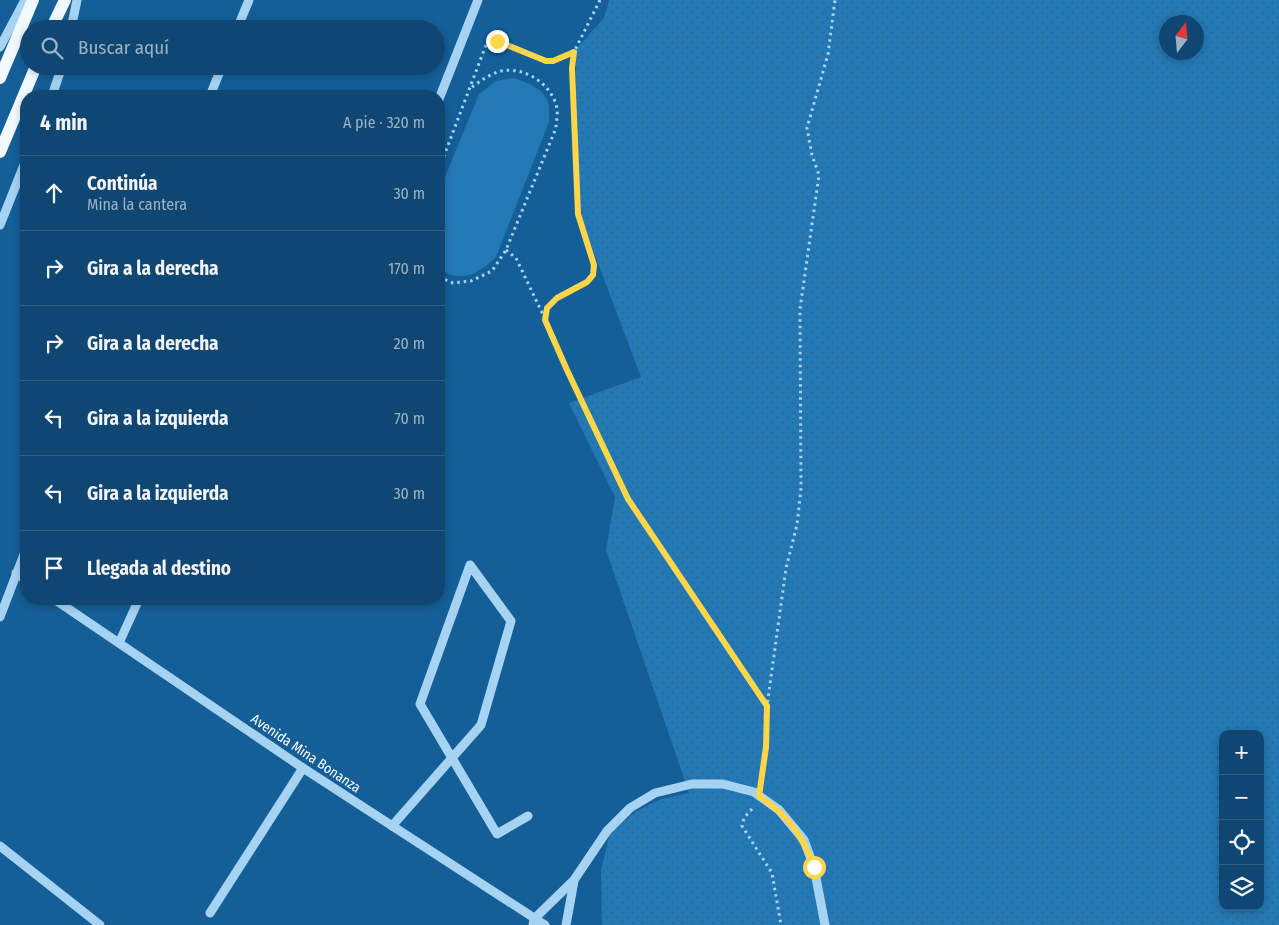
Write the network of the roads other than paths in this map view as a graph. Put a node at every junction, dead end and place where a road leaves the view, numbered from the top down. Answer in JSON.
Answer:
{"nodes":[{"id":1,"x":25,"y":0,"type":"edge"},
{"id":2,"x":33,"y":0,"type":"edge"},
{"id":3,"x":65,"y":0,"type":"edge"},
{"id":4,"x":77,"y":0,"type":"edge"},
{"id":5,"x":249,"y":0,"type":"edge"},
{"id":6,"x":478,"y":0,"type":"edge"},
{"id":7,"x":25,"y":20,"type":"edge"},
{"id":8,"x":56,"y":20,"type":"edge"},
{"id":9,"x":73,"y":20,"type":"edge"},
{"id":10,"x":241,"y":20,"type":"edge"},
{"id":11,"x":20,"y":31,"type":"edge"},
{"id":12,"x":0,"y":47,"type":"edge"},
{"id":13,"x":32,"y":75,"type":"edge"},
{"id":14,"x":59,"y":75,"type":"edge"},
{"id":15,"x":218,"y":75,"type":"edge"},
{"id":16,"x":0,"y":78,"type":"edge"},
{"id":17,"x":26,"y":90,"type":"edge"},
{"id":18,"x":54,"y":90,"type":"edge"},
{"id":19,"x":212,"y":90,"type":"edge"},
{"id":20,"x":443,"y":90,"type":"edge"},
{"id":21,"x":20,"y":104,"type":"edge"},
{"id":22,"x":0,"y":152,"type":"edge"},
{"id":23,"x":20,"y":175,"type":"edge"},
{"id":24,"x":0,"y":225,"type":"edge"},
{"id":25,"x":20,"y":563,"type":"edge"},
{"id":26,"x":16,"y":573,"type":"junction"},
{"id":27,"x":20,"y":576,"type":"edge"},
{"id":28,"x":63,"y":605,"type":"edge"},
{"id":29,"x":136,"y":605,"type":"edge"},
{"id":30,"x":0,"y":617,"type":"edge"},
{"id":31,"x":119,"y":642,"type":"junction"},
{"id":32,"x":450,"y":758,"type":"junction"},
{"id":33,"x":303,"y":768,"type":"junction"},
{"id":34,"x":528,"y":816,"type":"dead end"},
{"id":35,"x":392,"y":826,"type":"junction"},
{"id":36,"x":0,"y":846,"type":"edge"},
{"id":37,"x":574,"y":880,"type":"junction"},
{"id":38,"x":210,"y":913,"type":"dead end"},
{"id":39,"x":533,"y":922,"type":"edge"},
{"id":40,"x":100,"y":925,"type":"edge"},
{"id":41,"x":544,"y":925,"type":"edge"},
{"id":42,"x":566,"y":925,"type":"edge"},
{"id":43,"x":825,"y":925,"type":"edge"}],
"edges":[{"from":1,"to":12,"type":"street"},
{"from":2,"to":7,"type":"main road"},
{"from":3,"to":8,"type":"main road"},
{"from":4,"to":9,"type":"street"},
{"from":5,"to":10,"type":"street"},
{"from":6,"to":20,"type":"street"},
{"from":11,"to":16,"type":"main road"},
{"from":13,"to":17,"type":"main road"},
{"from":14,"to":18,"type":"street"},
{"from":15,"to":19,"type":"street"},
{"from":21,"to":22,"type":"main road"},
{"from":23,"to":24,"type":"street"},
{"from":25,"to":26,"type":"street"},
{"from":26,"to":27,"type":"street"},
{"from":26,"to":30,"type":"street"},
{"from":28,"to":31,"type":"street","name":"Avenida Mina Bonanza"},
{"from":29,"to":31,"type":"street"},
{"from":31,"to":33,"type":"street","name":"Avenida Mina Bonanza"},
{"from":32,"to":32,"type":"street"},
{"from":32,"to":34,"type":"street"},
{"from":32,"to":35,"type":"street"},
{"from":33,"to":35,"type":"street","name":"Avenida Mina Bonanza"},
{"from":33,"to":38,"type":"street"},
{"from":35,"to":39,"type":"street","name":"Avenida Mina Bonanza"},
{"from":36,"to":40,"type":"street"},
{"from":37,"to":39,"type":"street"},
{"from":37,"to":42,"type":"street"},
{"from":37,"to":43,"type":"street"},
{"from":39,"to":41,"type":"street","name":"Avenida Mina Bonanza"}]}
